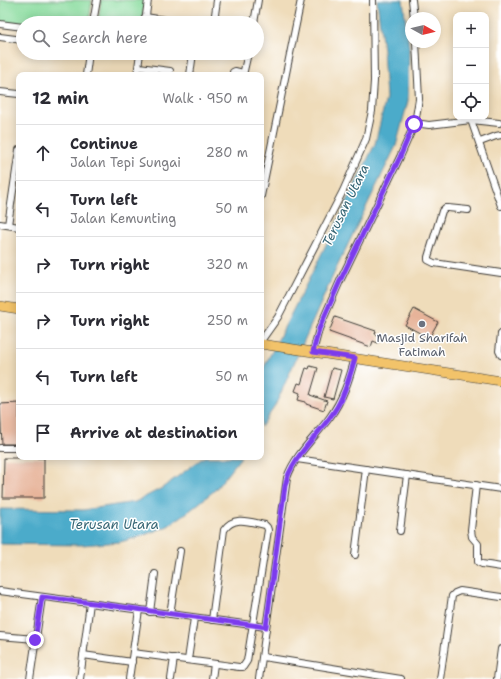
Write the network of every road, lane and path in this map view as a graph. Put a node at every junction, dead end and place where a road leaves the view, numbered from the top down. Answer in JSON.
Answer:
{"nodes":[{"id":1,"x":97,"y":0,"type":"edge"},
{"id":2,"x":148,"y":0,"type":"edge"},
{"id":3,"x":217,"y":0,"type":"edge"},
{"id":4,"x":258,"y":0,"type":"edge"},
{"id":5,"x":301,"y":0,"type":"edge"},
{"id":6,"x":373,"y":0,"type":"edge"},
{"id":7,"x":412,"y":0,"type":"edge"},
{"id":8,"x":413,"y":12,"type":"edge"},
{"id":9,"x":94,"y":16,"type":"edge"},
{"id":10,"x":146,"y":16,"type":"edge"},
{"id":11,"x":215,"y":16,"type":"edge"},
{"id":12,"x":255,"y":16,"type":"edge"},
{"id":13,"x":0,"y":24,"type":"edge"},
{"id":14,"x":16,"y":26,"type":"edge"},
{"id":15,"x":0,"y":37,"type":"edge"},
{"id":16,"x":16,"y":39,"type":"edge"},
{"id":17,"x":416,"y":48,"type":"edge"},
{"id":18,"x":88,"y":60,"type":"edge"},
{"id":19,"x":140,"y":60,"type":"edge"},
{"id":20,"x":193,"y":60,"type":"edge"},
{"id":21,"x":246,"y":60,"type":"edge"},
{"id":22,"x":139,"y":67,"type":"junction"},
{"id":23,"x":170,"y":71,"type":"dead end"},
{"id":24,"x":86,"y":72,"type":"edge"},
{"id":25,"x":138,"y":72,"type":"edge"},
{"id":26,"x":191,"y":72,"type":"edge"},
{"id":27,"x":243,"y":72,"type":"edge"},
{"id":28,"x":0,"y":92,"type":"edge"},
{"id":29,"x":16,"y":94,"type":"edge"},
{"id":30,"x":471,"y":120,"type":"junction"},
{"id":31,"x":499,"y":123,"type":"dead end"},
{"id":32,"x":414,"y":124,"type":"junction"},
{"id":33,"x":501,"y":135,"type":"edge"},
{"id":34,"x":480,"y":142,"type":"junction"},
{"id":35,"x":16,"y":170,"type":"edge"},
{"id":36,"x":264,"y":181,"type":"edge"},
{"id":37,"x":501,"y":206,"type":"edge"},
{"id":38,"x":468,"y":210,"type":"dead end"},
{"id":39,"x":0,"y":224,"type":"edge"},
{"id":40,"x":8,"y":225,"type":"junction"},
{"id":41,"x":16,"y":226,"type":"edge"},
{"id":42,"x":501,"y":273,"type":"edge"},
{"id":43,"x":0,"y":306,"type":"edge"},
{"id":44,"x":16,"y":309,"type":"edge"},
{"id":45,"x":501,"y":334,"type":"edge"},
{"id":46,"x":264,"y":342,"type":"edge"},
{"id":47,"x":264,"y":344,"type":"edge"},
{"id":48,"x":310,"y":351,"type":"junction"},
{"id":49,"x":500,"y":354,"type":"edge"},
{"id":50,"x":355,"y":358,"type":"junction"},
{"id":51,"x":501,"y":381,"type":"edge"},
{"id":52,"x":0,"y":448,"type":"edge"},
{"id":53,"x":16,"y":448,"type":"edge"},
{"id":54,"x":297,"y":459,"type":"junction"},
{"id":55,"x":366,"y":469,"type":"junction"},
{"id":56,"x":407,"y":474,"type":"junction"},
{"id":57,"x":476,"y":485,"type":"junction"},
{"id":58,"x":501,"y":489,"type":"edge"},
{"id":59,"x":400,"y":531,"type":"dead end"},
{"id":60,"x":180,"y":551,"type":"dead end"},
{"id":61,"x":355,"y":555,"type":"dead end"},
{"id":62,"x":501,"y":567,"type":"edge"},
{"id":63,"x":155,"y":574,"type":"dead end"},
{"id":64,"x":0,"y":592,"type":"edge"},
{"id":65,"x":42,"y":597,"type":"junction"},
{"id":66,"x":501,"y":597,"type":"edge"},
{"id":67,"x":90,"y":603,"type":"junction"},
{"id":68,"x":139,"y":610,"type":"junction"},
{"id":69,"x":150,"y":612,"type":"junction"},
{"id":70,"x":170,"y":614,"type":"junction"},
{"id":71,"x":194,"y":618,"type":"junction"},
{"id":72,"x":212,"y":620,"type":"junction"},
{"id":73,"x":253,"y":625,"type":"junction"},
{"id":74,"x":266,"y":627,"type":"junction"},
{"id":75,"x":0,"y":636,"type":"edge"},
{"id":76,"x":35,"y":640,"type":"junction"},
{"id":77,"x":501,"y":649,"type":"edge"},
{"id":78,"x":133,"y":653,"type":"junction"},
{"id":79,"x":83,"y":655,"type":"junction"},
{"id":80,"x":263,"y":657,"type":"junction"},
{"id":81,"x":174,"y":658,"type":"junction"},
{"id":82,"x":188,"y":660,"type":"junction"},
{"id":83,"x":132,"y":662,"type":"junction"},
{"id":84,"x":214,"y":664,"type":"junction"},
{"id":85,"x":386,"y":678,"type":"edge"},
{"id":86,"x":30,"y":679,"type":"edge"},
{"id":87,"x":80,"y":679,"type":"edge"},
{"id":88,"x":129,"y":679,"type":"edge"},
{"id":89,"x":171,"y":679,"type":"edge"},
{"id":90,"x":212,"y":679,"type":"edge"},
{"id":91,"x":260,"y":679,"type":"edge"},
{"id":92,"x":401,"y":679,"type":"edge"},
{"id":93,"x":440,"y":679,"type":"edge"},
{"id":94,"x":497,"y":679,"type":"edge"}],
"edges":[{"from":1,"to":9,"type":"street"},
{"from":2,"to":10,"type":"street"},
{"from":3,"to":11,"type":"street"},
{"from":4,"to":12,"type":"street"},
{"from":5,"to":36,"type":"street"},
{"from":6,"to":46,"type":"street"},
{"from":7,"to":8,"type":"street"},
{"from":13,"to":14,"type":"street"},
{"from":15,"to":16,"type":"street"},
{"from":17,"to":32,"type":"street"},
{"from":18,"to":24,"type":"street"},
{"from":19,"to":22,"type":"street"},
{"from":20,"to":26,"type":"street"},
{"from":21,"to":27,"type":"street"},
{"from":22,"to":23,"type":"street"},
{"from":22,"to":25,"type":"street"},
{"from":28,"to":29,"type":"street"},
{"from":30,"to":31,"type":"street"},
{"from":30,"to":32,"type":"street"},
{"from":30,"to":34,"type":"street"},
{"from":32,"to":48,"type":"street"},
{"from":33,"to":34,"type":"street"},
{"from":34,"to":37,"type":"street"},
{"from":35,"to":40,"type":"street"},
{"from":38,"to":42,"type":"street"},
{"from":39,"to":40,"type":"street"},
{"from":40,"to":41,"type":"street"},
{"from":43,"to":44,"type":"main road"},
{"from":45,"to":49,"type":"street"},
{"from":47,"to":48,"type":"main road"},
{"from":48,"to":50,"type":"main road"},
{"from":50,"to":51,"type":"main road"},
{"from":50,"to":54,"type":"street"},
{"from":52,"to":53,"type":"street"},
{"from":54,"to":55,"type":"street"},
{"from":54,"to":74,"type":"street"},
{"from":55,"to":56,"type":"street"},
{"from":55,"to":61,"type":"street"},
{"from":56,"to":57,"type":"street"},
{"from":56,"to":59,"type":"street"},
{"from":57,"to":58,"type":"street"},
{"from":57,"to":62,"type":"street"},
{"from":60,"to":70,"type":"street"},
{"from":63,"to":69,"type":"street"},
{"from":64,"to":65,"type":"street"},
{"from":65,"to":67,"type":"street"},
{"from":65,"to":76,"type":"street"},
{"from":66,"to":93,"type":"street"},
{"from":67,"to":68,"type":"street"},
{"from":67,"to":79,"type":"street"},
{"from":68,"to":69,"type":"street"},
{"from":68,"to":78,"type":"street"},
{"from":69,"to":70,"type":"street"},
{"from":70,"to":71,"type":"street"},
{"from":71,"to":72,"type":"street"},
{"from":71,"to":82,"type":"street"},
{"from":72,"to":73,"type":"street"},
{"from":72,"to":73,"type":"street"},
{"from":73,"to":74,"type":"street"},
{"from":73,"to":84,"type":"street"},
{"from":74,"to":80,"type":"street"},
{"from":75,"to":76,"type":"street"},
{"from":76,"to":86,"type":"street"},
{"from":77,"to":94,"type":"street"},
{"from":78,"to":81,"type":"street"},
{"from":78,"to":83,"type":"street"},
{"from":79,"to":83,"type":"street"},
{"from":79,"to":87,"type":"street"},
{"from":80,"to":85,"type":"street"},
{"from":80,"to":91,"type":"street"},
{"from":81,"to":82,"type":"street"},
{"from":81,"to":89,"type":"street"},
{"from":82,"to":84,"type":"street"},
{"from":83,"to":88,"type":"street"},
{"from":84,"to":90,"type":"street"},
{"from":85,"to":92,"type":"street"}]}
